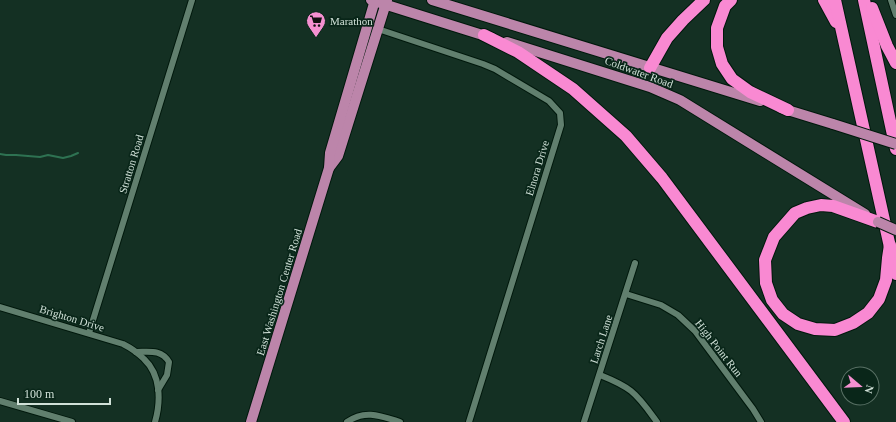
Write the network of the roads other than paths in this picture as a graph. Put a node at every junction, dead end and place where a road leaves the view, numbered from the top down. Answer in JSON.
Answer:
{"nodes":[{"id":1,"x":192,"y":0,"type":"edge"},
{"id":2,"x":373,"y":0,"type":"edge"},
{"id":3,"x":432,"y":0,"type":"edge"},
{"id":4,"x":704,"y":0,"type":"edge"},
{"id":5,"x":731,"y":0,"type":"edge"},
{"id":6,"x":824,"y":0,"type":"edge"},
{"id":7,"x":835,"y":0,"type":"edge"},
{"id":8,"x":864,"y":0,"type":"edge"},
{"id":9,"x":869,"y":0,"type":"edge"},
{"id":10,"x":891,"y":0,"type":"edge"},
{"id":11,"x":386,"y":2,"type":"edge"},
{"id":12,"x":896,"y":15,"type":"edge"},
{"id":13,"x":378,"y":29,"type":"junction"},
{"id":14,"x":484,"y":35,"type":"junction"},
{"id":15,"x":845,"y":45,"type":"junction"},
{"id":16,"x":896,"y":63,"type":"edge"},
{"id":17,"x":650,"y":68,"type":"junction"},
{"id":18,"x":788,"y":110,"type":"junction"},
{"id":19,"x":896,"y":144,"type":"edge"},
{"id":20,"x":896,"y":149,"type":"edge"},
{"id":21,"x":329,"y":168,"type":"junction"},
{"id":22,"x":850,"y":208,"type":"junction"},
{"id":23,"x":878,"y":222,"type":"joint"},
{"id":24,"x":896,"y":230,"type":"edge"},
{"id":25,"x":890,"y":245,"type":"junction"},
{"id":26,"x":635,"y":263,"type":"dead end"},
{"id":27,"x":896,"y":274,"type":"edge"},
{"id":28,"x":626,"y":294,"type":"junction"},
{"id":29,"x":0,"y":307,"type":"edge"},
{"id":30,"x":89,"y":333,"type":"junction"},
{"id":31,"x":136,"y":352,"type":"junction"},
{"id":32,"x":600,"y":375,"type":"junction"},
{"id":33,"x":158,"y":390,"type":"junction"},
{"id":34,"x":0,"y":401,"type":"edge"},
{"id":35,"x":72,"y":422,"type":"edge"},
{"id":36,"x":155,"y":422,"type":"edge"},
{"id":37,"x":251,"y":422,"type":"edge"},
{"id":38,"x":347,"y":422,"type":"edge"},
{"id":39,"x":400,"y":422,"type":"edge"},
{"id":40,"x":469,"y":422,"type":"edge"},
{"id":41,"x":584,"y":422,"type":"edge"},
{"id":42,"x":656,"y":422,"type":"edge"},
{"id":43,"x":761,"y":422,"type":"edge"},
{"id":44,"x":844,"y":422,"type":"edge"}],
"edges":[{"from":1,"to":30,"type":"street","name":"Stratton Road"},
{"from":2,"to":11,"type":"main road","name":"Coldwater Road"},
{"from":2,"to":21,"type":"main road","name":"East Washington Center Road"},
{"from":3,"to":17,"type":"main road","name":"Coldwater Road"},
{"from":4,"to":17,"type":"highway"},
{"from":5,"to":18,"type":"highway"},
{"from":6,"to":15,"type":"highway"},
{"from":7,"to":15,"type":"highway"},
{"from":8,"to":20,"type":"highway"},
{"from":9,"to":16,"type":"highway"},
{"from":10,"to":12,"type":"street"},
{"from":11,"to":13,"type":"main road","name":"East Washington Center Road"},
{"from":11,"to":14,"type":"main road","name":"Coldwater Road"},
{"from":13,"to":21,"type":"main road","name":"East Washington Center Road"},
{"from":13,"to":40,"type":"street","name":"Elnora Drive"},
{"from":14,"to":22,"type":"main road","name":"Coldwater Road"},
{"from":14,"to":44,"type":"highway"},
{"from":15,"to":25,"type":"highway"},
{"from":17,"to":18,"type":"main road","name":"Coldwater Road"},
{"from":18,"to":19,"type":"main road","name":"Coldwater Road","bridge":true},
{"from":21,"to":37,"type":"main road","name":"East Washington Center Road"},
{"from":22,"to":23,"type":"highway"},
{"from":22,"to":25,"type":"highway"},
{"from":23,"to":24,"type":"main road","bridge":true},
{"from":25,"to":27,"type":"highway"},
{"from":26,"to":28,"type":"street","name":"Larch Lane"},
{"from":28,"to":32,"type":"street","name":"Larch Lane"},
{"from":28,"to":43,"type":"street","name":"High Point Run"},
{"from":29,"to":30,"type":"street","name":"Brighton Drive"},
{"from":30,"to":31,"type":"street","name":"Brighton Drive"},
{"from":31,"to":33,"type":"street","name":"Brighton Drive"},
{"from":31,"to":33,"type":"street","name":"Brighton Drive"},
{"from":32,"to":41,"type":"street","name":"Larch Lane"},
{"from":32,"to":42,"type":"street"},
{"from":33,"to":36,"type":"street","name":"Brighton Drive"},
{"from":34,"to":35,"type":"street"},
{"from":38,"to":39,"type":"street"}]}
